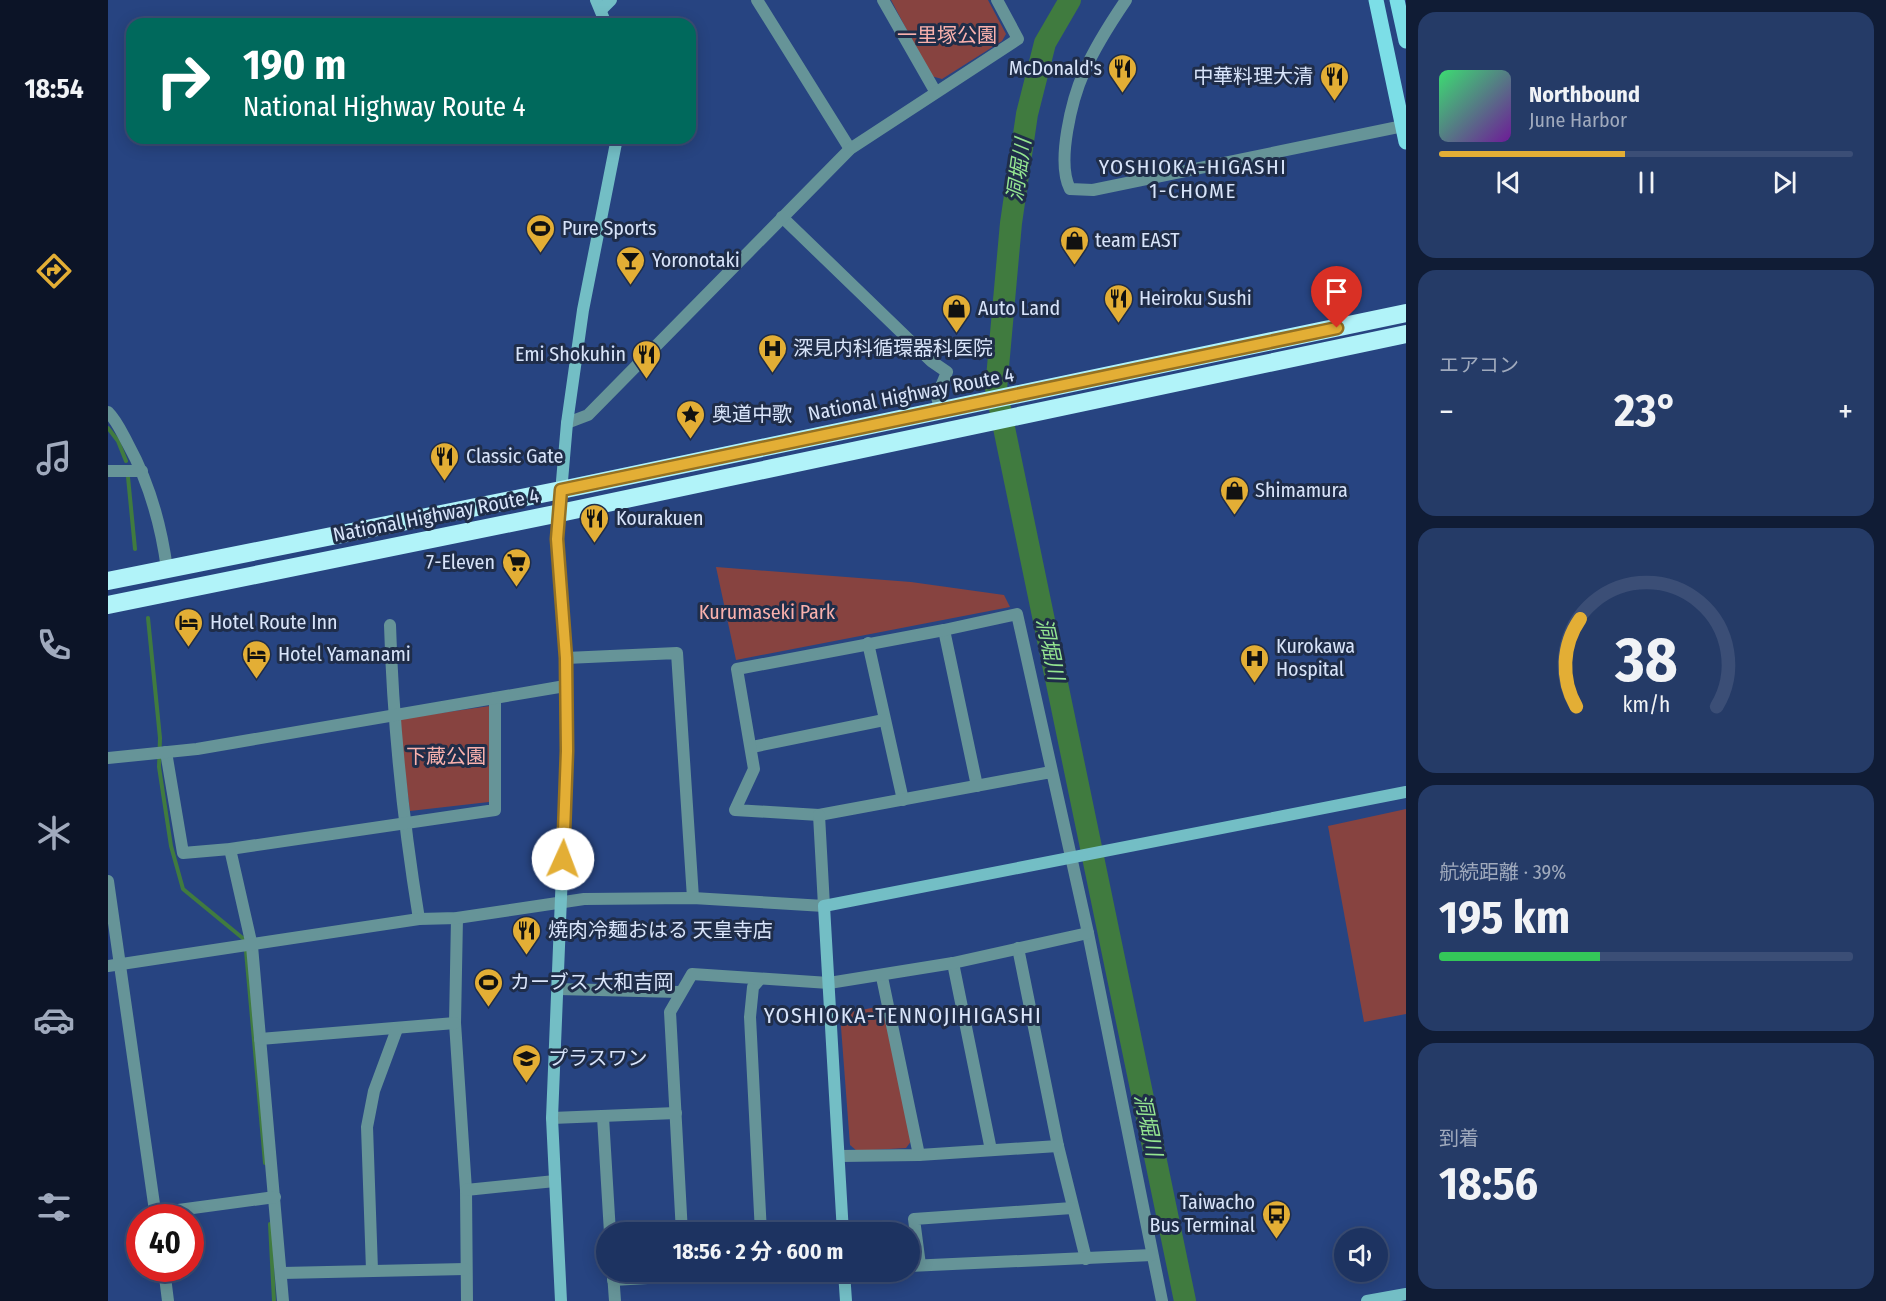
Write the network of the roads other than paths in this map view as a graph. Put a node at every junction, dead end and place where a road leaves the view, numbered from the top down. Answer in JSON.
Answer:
{"nodes":[{"id":1,"x":611,"y":0,"type":"edge"},
{"id":2,"x":757,"y":0,"type":"edge"},
{"id":3,"x":883,"y":0,"type":"edge"},
{"id":4,"x":997,"y":0,"type":"edge"},
{"id":5,"x":1126,"y":0,"type":"edge"},
{"id":6,"x":1376,"y":0,"type":"edge"},
{"id":7,"x":1397,"y":0,"type":"edge"},
{"id":8,"x":598,"y":5,"type":"edge"},
{"id":9,"x":1406,"y":40,"type":"edge"},
{"id":10,"x":934,"y":91,"type":"junction"},
{"id":11,"x":1403,"y":126,"type":"junction"},
{"id":12,"x":1406,"y":142,"type":"edge"},
{"id":13,"x":616,"y":144,"type":"edge"},
{"id":14,"x":850,"y":149,"type":"junction"},
{"id":15,"x":782,"y":217,"type":"junction"},
{"id":16,"x":1406,"y":313,"type":"edge"},
{"id":17,"x":1406,"y":334,"type":"edge"},
{"id":18,"x":940,"y":411,"type":"junction"},
{"id":19,"x":108,"y":412,"type":"edge"},
{"id":20,"x":567,"y":423,"type":"junction"},
{"id":21,"x":108,"y":471,"type":"edge"},
{"id":22,"x":142,"y":471,"type":"junction"},
{"id":23,"x":561,"y":490,"type":"junction"},
{"id":24,"x":560,"y":513,"type":"junction"},
{"id":25,"x":167,"y":569,"type":"junction"},
{"id":26,"x":108,"y":581,"type":"edge"},
{"id":27,"x":108,"y":605,"type":"edge"},
{"id":28,"x":390,"y":625,"type":"dead end"},
{"id":29,"x":944,"y":630,"type":"junction"},
{"id":30,"x":868,"y":643,"type":"junction"},
{"id":31,"x":566,"y":658,"type":"junction"},
{"id":32,"x":565,"y":687,"type":"junction"},
{"id":33,"x":495,"y":698,"type":"junction"},
{"id":34,"x":392,"y":715,"type":"junction"},
{"id":35,"x":884,"y":720,"type":"junction"},
{"id":36,"x":752,"y":747,"type":"junction"},
{"id":37,"x":166,"y":752,"type":"junction"},
{"id":38,"x":108,"y":758,"type":"edge"},
{"id":39,"x":1051,"y":772,"type":"junction"},
{"id":40,"x":977,"y":786,"type":"junction"},
{"id":41,"x":1406,"y":792,"type":"edge"},
{"id":42,"x":903,"y":800,"type":"junction"},
{"id":43,"x":819,"y":815,"type":"junction"},
{"id":44,"x":404,"y":824,"type":"junction"},
{"id":45,"x":230,"y":849,"type":"junction"},
{"id":46,"x":1071,"y":859,"type":"junction"},
{"id":47,"x":108,"y":881,"type":"edge"},
{"id":48,"x":693,"y":898,"type":"junction"},
{"id":49,"x":561,"y":903,"type":"junction"},
{"id":50,"x":824,"y":906,"type":"junction"},
{"id":51,"x":457,"y":918,"type":"junction"},
{"id":52,"x":419,"y":920,"type":"junction"},
{"id":53,"x":1088,"y":933,"type":"junction"},
{"id":54,"x":252,"y":946,"type":"junction"},
{"id":55,"x":1018,"y":948,"type":"junction"},
{"id":56,"x":953,"y":963,"type":"junction"},
{"id":57,"x":114,"y":966,"type":"edge"},
{"id":58,"x":882,"y":976,"type":"junction"},
{"id":59,"x":759,"y":980,"type":"junction"},
{"id":60,"x":829,"y":983,"type":"junction"},
{"id":61,"x":558,"y":990,"type":"junction"},
{"id":62,"x":680,"y":992,"type":"junction"},
{"id":63,"x":455,"y":1023,"type":"junction"},
{"id":64,"x":397,"y":1029,"type":"junction"},
{"id":65,"x":260,"y":1039,"type":"junction"},
{"id":66,"x":676,"y":1113,"type":"junction"},
{"id":67,"x":603,"y":1117,"type":"junction"},
{"id":68,"x":552,"y":1118,"type":"junction"},
{"id":69,"x":1058,"y":1146,"type":"junction"},
{"id":70,"x":991,"y":1149,"type":"junction"},
{"id":71,"x":918,"y":1155,"type":"junction"},
{"id":72,"x":840,"y":1156,"type":"junction"},
{"id":73,"x":555,"y":1181,"type":"junction"},
{"id":74,"x":466,"y":1190,"type":"junction"},
{"id":75,"x":274,"y":1197,"type":"junction"},
{"id":76,"x":154,"y":1204,"type":"edge"},
{"id":77,"x":204,"y":1208,"type":"edge"},
{"id":78,"x":1072,"y":1208,"type":"junction"},
{"id":79,"x":609,"y":1222,"type":"edge"},
{"id":80,"x":681,"y":1222,"type":"edge"},
{"id":81,"x":760,"y":1222,"type":"edge"},
{"id":82,"x":843,"y":1222,"type":"edge"},
{"id":83,"x":914,"y":1222,"type":"edge"},
{"id":84,"x":1152,"y":1255,"type":"junction"},
{"id":85,"x":1086,"y":1260,"type":"junction"},
{"id":86,"x":920,"y":1265,"type":"edge"},
{"id":87,"x":372,"y":1269,"type":"junction"},
{"id":88,"x":465,"y":1269,"type":"junction"},
{"id":89,"x":282,"y":1273,"type":"junction"},
{"id":90,"x":166,"y":1282,"type":"edge"},
{"id":91,"x":613,"y":1282,"type":"edge"},
{"id":92,"x":845,"y":1282,"type":"edge"},
{"id":93,"x":1406,"y":1294,"type":"edge"},
{"id":94,"x":168,"y":1301,"type":"edge"},
{"id":95,"x":283,"y":1301,"type":"edge"},
{"id":96,"x":466,"y":1301,"type":"edge"},
{"id":97,"x":561,"y":1301,"type":"edge"},
{"id":98,"x":615,"y":1301,"type":"edge"},
{"id":99,"x":846,"y":1301,"type":"edge"},
{"id":100,"x":1162,"y":1301,"type":"edge"},
{"id":101,"x":1367,"y":1301,"type":"edge"}],
"edges":[{"from":1,"to":8,"type":"street"},
{"from":2,"to":14,"type":"street"},
{"from":3,"to":10,"type":"street"},
{"from":4,"to":10,"type":"street"},
{"from":5,"to":11,"type":"street"},
{"from":6,"to":11,"type":"main road"},
{"from":7,"to":9,"type":"main road"},
{"from":10,"to":14,"type":"street"},
{"from":11,"to":12,"type":"main road"},
{"from":13,"to":20,"type":"street"},
{"from":14,"to":15,"type":"street"},
{"from":15,"to":18,"type":"street"},
{"from":15,"to":20,"type":"street"},
{"from":16,"to":18,"type":"highway","name":"National Highway Route 4"},
{"from":17,"to":24,"type":"highway","name":"National Highway Route 4"},
{"from":18,"to":23,"type":"highway","name":"National Highway Route 4"},
{"from":19,"to":22,"type":"street"},
{"from":20,"to":23,"type":"street"},
{"from":21,"to":22,"type":"street"},
{"from":22,"to":25,"type":"street"},
{"from":23,"to":24,"type":"street"},
{"from":23,"to":25,"type":"highway","name":"National Highway Route 4"},
{"from":24,"to":27,"type":"highway","name":"National Highway Route 4"},
{"from":24,"to":31,"type":"street"},
{"from":25,"to":26,"type":"highway","name":"National Highway Route 4"},
{"from":28,"to":34,"type":"street"},
{"from":29,"to":30,"type":"street"},
{"from":29,"to":39,"type":"street"},
{"from":29,"to":40,"type":"street"},
{"from":30,"to":35,"type":"street"},
{"from":30,"to":36,"type":"street"},
{"from":31,"to":32,"type":"street"},
{"from":31,"to":48,"type":"street"},
{"from":32,"to":33,"type":"street"},
{"from":32,"to":49,"type":"street"},
{"from":33,"to":34,"type":"street"},
{"from":33,"to":44,"type":"street"},
{"from":34,"to":37,"type":"street"},
{"from":34,"to":44,"type":"street"},
{"from":35,"to":36,"type":"street"},
{"from":35,"to":42,"type":"street"},
{"from":36,"to":43,"type":"street"},
{"from":37,"to":38,"type":"street"},
{"from":37,"to":45,"type":"street"},
{"from":39,"to":40,"type":"street"},
{"from":39,"to":46,"type":"street"},
{"from":40,"to":42,"type":"street"},
{"from":41,"to":46,"type":"street"},
{"from":42,"to":43,"type":"street"},
{"from":43,"to":50,"type":"street"},
{"from":44,"to":45,"type":"street"},
{"from":44,"to":52,"type":"street"},
{"from":45,"to":54,"type":"street"},
{"from":46,"to":50,"type":"street"},
{"from":46,"to":53,"type":"street"},
{"from":47,"to":57,"type":"street"},
{"from":48,"to":49,"type":"street"},
{"from":48,"to":50,"type":"street"},
{"from":49,"to":51,"type":"street"},
{"from":49,"to":61,"type":"street"},
{"from":50,"to":60,"type":"street"},
{"from":51,"to":52,"type":"street"},
{"from":51,"to":63,"type":"street"},
{"from":52,"to":54,"type":"street"},
{"from":53,"to":55,"type":"street"},
{"from":53,"to":84,"type":"street"},
{"from":54,"to":57,"type":"street"},
{"from":54,"to":65,"type":"street"},
{"from":55,"to":56,"type":"street"},
{"from":55,"to":69,"type":"street"},
{"from":56,"to":58,"type":"street"},
{"from":56,"to":70,"type":"street"},
{"from":57,"to":76,"type":"street"},
{"from":58,"to":60,"type":"street"},
{"from":58,"to":71,"type":"street"},
{"from":59,"to":60,"type":"street"},
{"from":59,"to":62,"type":"street"},
{"from":59,"to":81,"type":"street"},
{"from":60,"to":72,"type":"street"},
{"from":61,"to":62,"type":"street"},
{"from":61,"to":68,"type":"street"},
{"from":62,"to":66,"type":"street"},
{"from":63,"to":64,"type":"street"},
{"from":63,"to":74,"type":"street"},
{"from":64,"to":65,"type":"street"},
{"from":64,"to":87,"type":"street"},
{"from":65,"to":75,"type":"street"},
{"from":66,"to":67,"type":"street"},
{"from":66,"to":80,"type":"street"},
{"from":67,"to":68,"type":"street"},
{"from":67,"to":79,"type":"street"},
{"from":68,"to":73,"type":"street"},
{"from":69,"to":70,"type":"street"},
{"from":69,"to":78,"type":"street"},
{"from":70,"to":71,"type":"street"},
{"from":71,"to":72,"type":"street"},
{"from":72,"to":82,"type":"street"},
{"from":73,"to":74,"type":"street"},
{"from":73,"to":97,"type":"street"},
{"from":74,"to":88,"type":"street"},
{"from":75,"to":77,"type":"street"},
{"from":75,"to":89,"type":"street"},
{"from":78,"to":83,"type":"street"},
{"from":78,"to":85,"type":"street"},
{"from":84,"to":85,"type":"street"},
{"from":84,"to":100,"type":"street"},
{"from":85,"to":86,"type":"street"},
{"from":87,"to":88,"type":"street"},
{"from":87,"to":89,"type":"street"},
{"from":88,"to":96,"type":"street"},
{"from":89,"to":95,"type":"street"},
{"from":90,"to":94,"type":"street"},
{"from":91,"to":98,"type":"street"},
{"from":92,"to":99,"type":"street"},
{"from":93,"to":101,"type":"street"}]}
